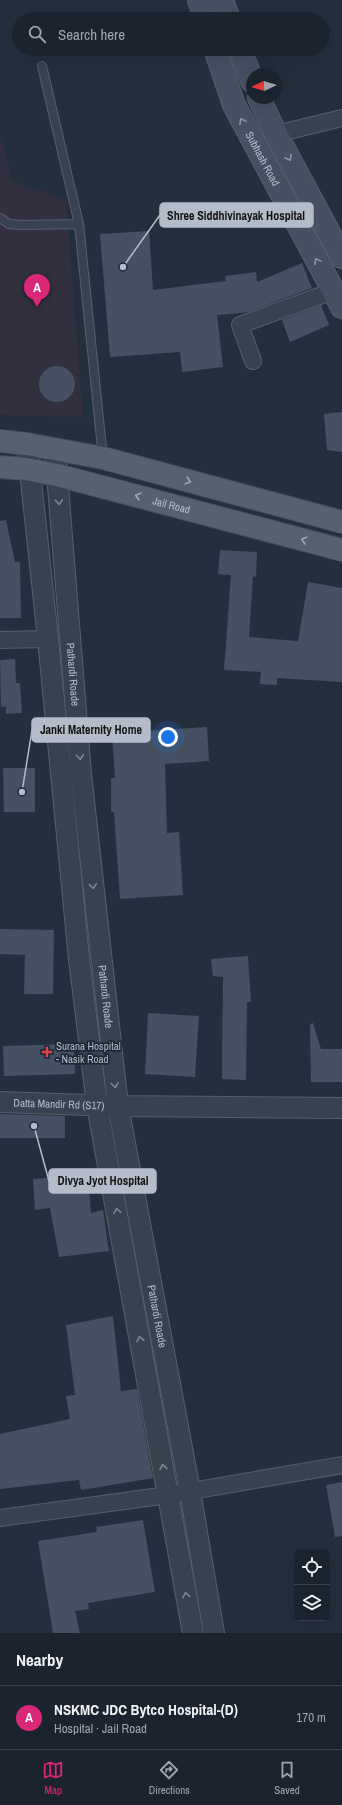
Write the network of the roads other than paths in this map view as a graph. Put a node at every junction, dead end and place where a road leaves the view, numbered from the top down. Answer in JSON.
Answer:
{"nodes":[{"id":1,"x":199,"y":0,"type":"edge"},
{"id":2,"x":222,"y":0,"type":"edge"},
{"id":3,"x":203,"y":12,"type":"edge"},
{"id":4,"x":226,"y":12,"type":"edge"},
{"id":5,"x":217,"y":56,"type":"edge"},
{"id":6,"x":243,"y":56,"type":"edge"},
{"id":7,"x":42,"y":66,"type":"dead end"},
{"id":8,"x":247,"y":68,"type":"edge"},
{"id":9,"x":262,"y":104,"type":"edge"},
{"id":10,"x":342,"y":118,"type":"edge"},
{"id":11,"x":276,"y":134,"type":"junction"},
{"id":12,"x":0,"y":218,"type":"edge"},
{"id":13,"x":79,"y":224,"type":"junction"},
{"id":14,"x":342,"y":257,"type":"edge"},
{"id":15,"x":337,"y":299,"type":"edge"},
{"id":16,"x":253,"y":361,"type":"dead end"},
{"id":17,"x":0,"y":441,"type":"edge"},
{"id":18,"x":26,"y":444,"type":"junction"},
{"id":19,"x":55,"y":449,"type":"junction"},
{"id":20,"x":103,"y":458,"type":"junction"},
{"id":21,"x":0,"y":467,"type":"edge"},
{"id":22,"x":30,"y":470,"type":"junction"},
{"id":23,"x":57,"y":475,"type":"junction"},
{"id":24,"x":342,"y":522,"type":"edge"},
{"id":25,"x":342,"y":550,"type":"edge"},
{"id":26,"x":48,"y":639,"type":"junction"},
{"id":27,"x":0,"y":640,"type":"edge"},
{"id":28,"x":0,"y":1102,"type":"edge"},
{"id":29,"x":97,"y":1105,"type":"junction"},
{"id":30,"x":118,"y":1106,"type":"junction"},
{"id":31,"x":342,"y":1108,"type":"edge"},
{"id":32,"x":342,"y":1465,"type":"edge"},
{"id":33,"x":190,"y":1490,"type":"junction"},
{"id":34,"x":168,"y":1494,"type":"junction"},
{"id":35,"x":0,"y":1518,"type":"edge"},
{"id":36,"x":193,"y":1633,"type":"edge"},
{"id":37,"x":214,"y":1633,"type":"edge"}],
"edges":[{"from":1,"to":3,"type":"main road"},
{"from":2,"to":4,"type":"main road"},
{"from":15,"to":5,"type":"main road","name":"Subhash Road","one_way":true},
{"from":6,"to":8,"type":"main road"},
{"from":7,"to":13,"type":"lane"},
{"from":9,"to":11,"type":"main road"},
{"from":10,"to":11,"type":"street"},
{"from":11,"to":14,"type":"main road","one_way":true},
{"from":12,"to":13,"type":"lane"},
{"from":13,"to":20,"type":"lane"},
{"from":15,"to":16,"type":"street"},
{"from":17,"to":18,"type":"main road"},
{"from":18,"to":19,"type":"main road"},
{"from":18,"to":22,"type":"street"},
{"from":19,"to":20,"type":"main road"},
{"from":19,"to":23,"type":"street","name":"Pathardi Roade"},
{"from":20,"to":24,"type":"main road","one_way":true},
{"from":21,"to":22,"type":"main road","name":"Jail Road"},
{"from":22,"to":23,"type":"main road","name":"Jail Road"},
{"from":22,"to":26,"type":"street"},
{"from":25,"to":23,"type":"main road","name":"Jail Road","one_way":true},
{"from":23,"to":30,"type":"street","name":"Pathardi Roade","one_way":true},
{"from":26,"to":27,"type":"street"},
{"from":26,"to":29,"type":"street"},
{"from":28,"to":29,"type":"street","name":"Datta Mandir Rd (S17)"},
{"from":29,"to":30,"type":"street","name":"Datta Mandir Rd (S17)"},
{"from":34,"to":29,"type":"street","one_way":true},
{"from":30,"to":31,"type":"street","name":"Datta Mandir Rd (S17)"},
{"from":30,"to":33,"type":"street","name":"Pathardi Roade"},
{"from":32,"to":33,"type":"street"},
{"from":33,"to":34,"type":"street"},
{"from":33,"to":37,"type":"street","name":"Pathardi Roade"},
{"from":34,"to":35,"type":"street"},
{"from":36,"to":34,"type":"street","one_way":true}]}
